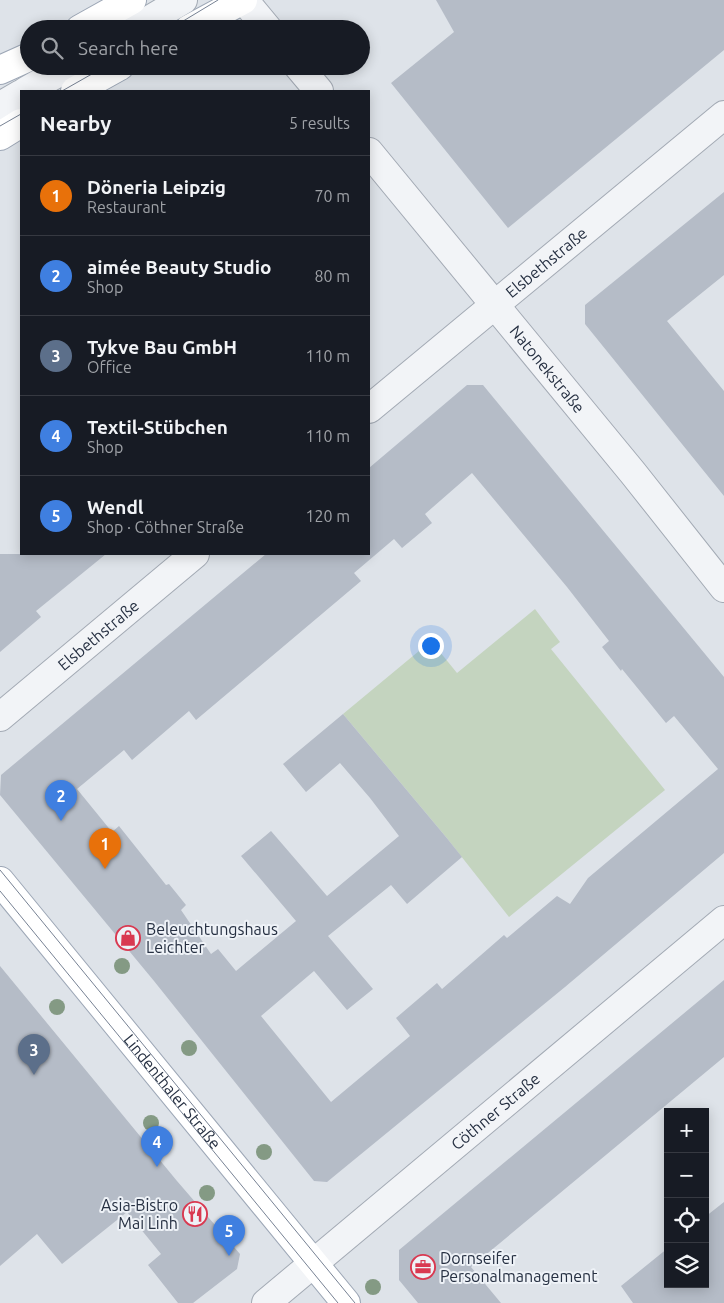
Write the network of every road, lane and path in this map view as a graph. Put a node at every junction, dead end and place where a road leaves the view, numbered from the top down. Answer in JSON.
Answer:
{"nodes":[{"id":1,"x":132,"y":0,"type":"edge"},
{"id":2,"x":183,"y":0,"type":"edge"},
{"id":3,"x":244,"y":0,"type":"edge"},
{"id":4,"x":96,"y":20,"type":"edge"},
{"id":5,"x":149,"y":20,"type":"edge"},
{"id":6,"x":206,"y":20,"type":"edge"},
{"id":7,"x":261,"y":20,"type":"edge"},
{"id":8,"x":20,"y":61,"type":"edge"},
{"id":9,"x":0,"y":70,"type":"edge"},
{"id":10,"x":54,"y":75,"type":"edge"},
{"id":11,"x":104,"y":75,"type":"edge"},
{"id":12,"x":306,"y":75,"type":"edge"},
{"id":13,"x":28,"y":90,"type":"edge"},
{"id":14,"x":77,"y":90,"type":"edge"},
{"id":15,"x":318,"y":90,"type":"edge"},
{"id":16,"x":20,"y":95,"type":"edge"},
{"id":17,"x":0,"y":106,"type":"edge"},
{"id":18,"x":724,"y":115,"type":"edge"},
{"id":19,"x":20,"y":124,"type":"edge"},
{"id":20,"x":0,"y":136,"type":"edge"},
{"id":21,"x":370,"y":153,"type":"edge"},
{"id":22,"x":494,"y":304,"type":"junction"},
{"id":23,"x":370,"y":408,"type":"edge"},
{"id":24,"x":194,"y":555,"type":"edge"},
{"id":25,"x":724,"y":588,"type":"edge"},
{"id":26,"x":0,"y":717,"type":"edge"},
{"id":27,"x":0,"y":881,"type":"edge"},
{"id":28,"x":724,"y":920,"type":"edge"},
{"id":29,"x":314,"y":1263,"type":"junction"},
{"id":30,"x":266,"y":1303,"type":"edge"},
{"id":31,"x":346,"y":1303,"type":"edge"}],
"edges":[{"from":1,"to":4,"type":"main road"},
{"from":2,"to":5,"type":"street"},
{"from":3,"to":6,"type":"main road"},
{"from":3,"to":7,"type":"street"},
{"from":8,"to":9,"type":"main road"},
{"from":10,"to":13,"type":"street"},
{"from":11,"to":14,"type":"main road"},
{"from":12,"to":15,"type":"street"},
{"from":16,"to":17,"type":"street"},
{"from":18,"to":22,"type":"street","name":"Elsbethstraße"},
{"from":19,"to":20,"type":"main road"},
{"from":21,"to":22,"type":"street","name":"Natonekstraße"},
{"from":22,"to":23,"type":"street","name":"Elsbethstraße"},
{"from":22,"to":25,"type":"street","name":"Natonekstraße"},
{"from":24,"to":26,"type":"street","name":"Elsbethstraße"},
{"from":27,"to":29,"type":"main road","name":"Lindenthaler Straße"},
{"from":28,"to":29,"type":"street","name":"Cöthner Straße"},
{"from":29,"to":30,"type":"street","name":"Cöthner Straße"},
{"from":29,"to":31,"type":"main road","name":"Lindenthaler Straße"}]}
